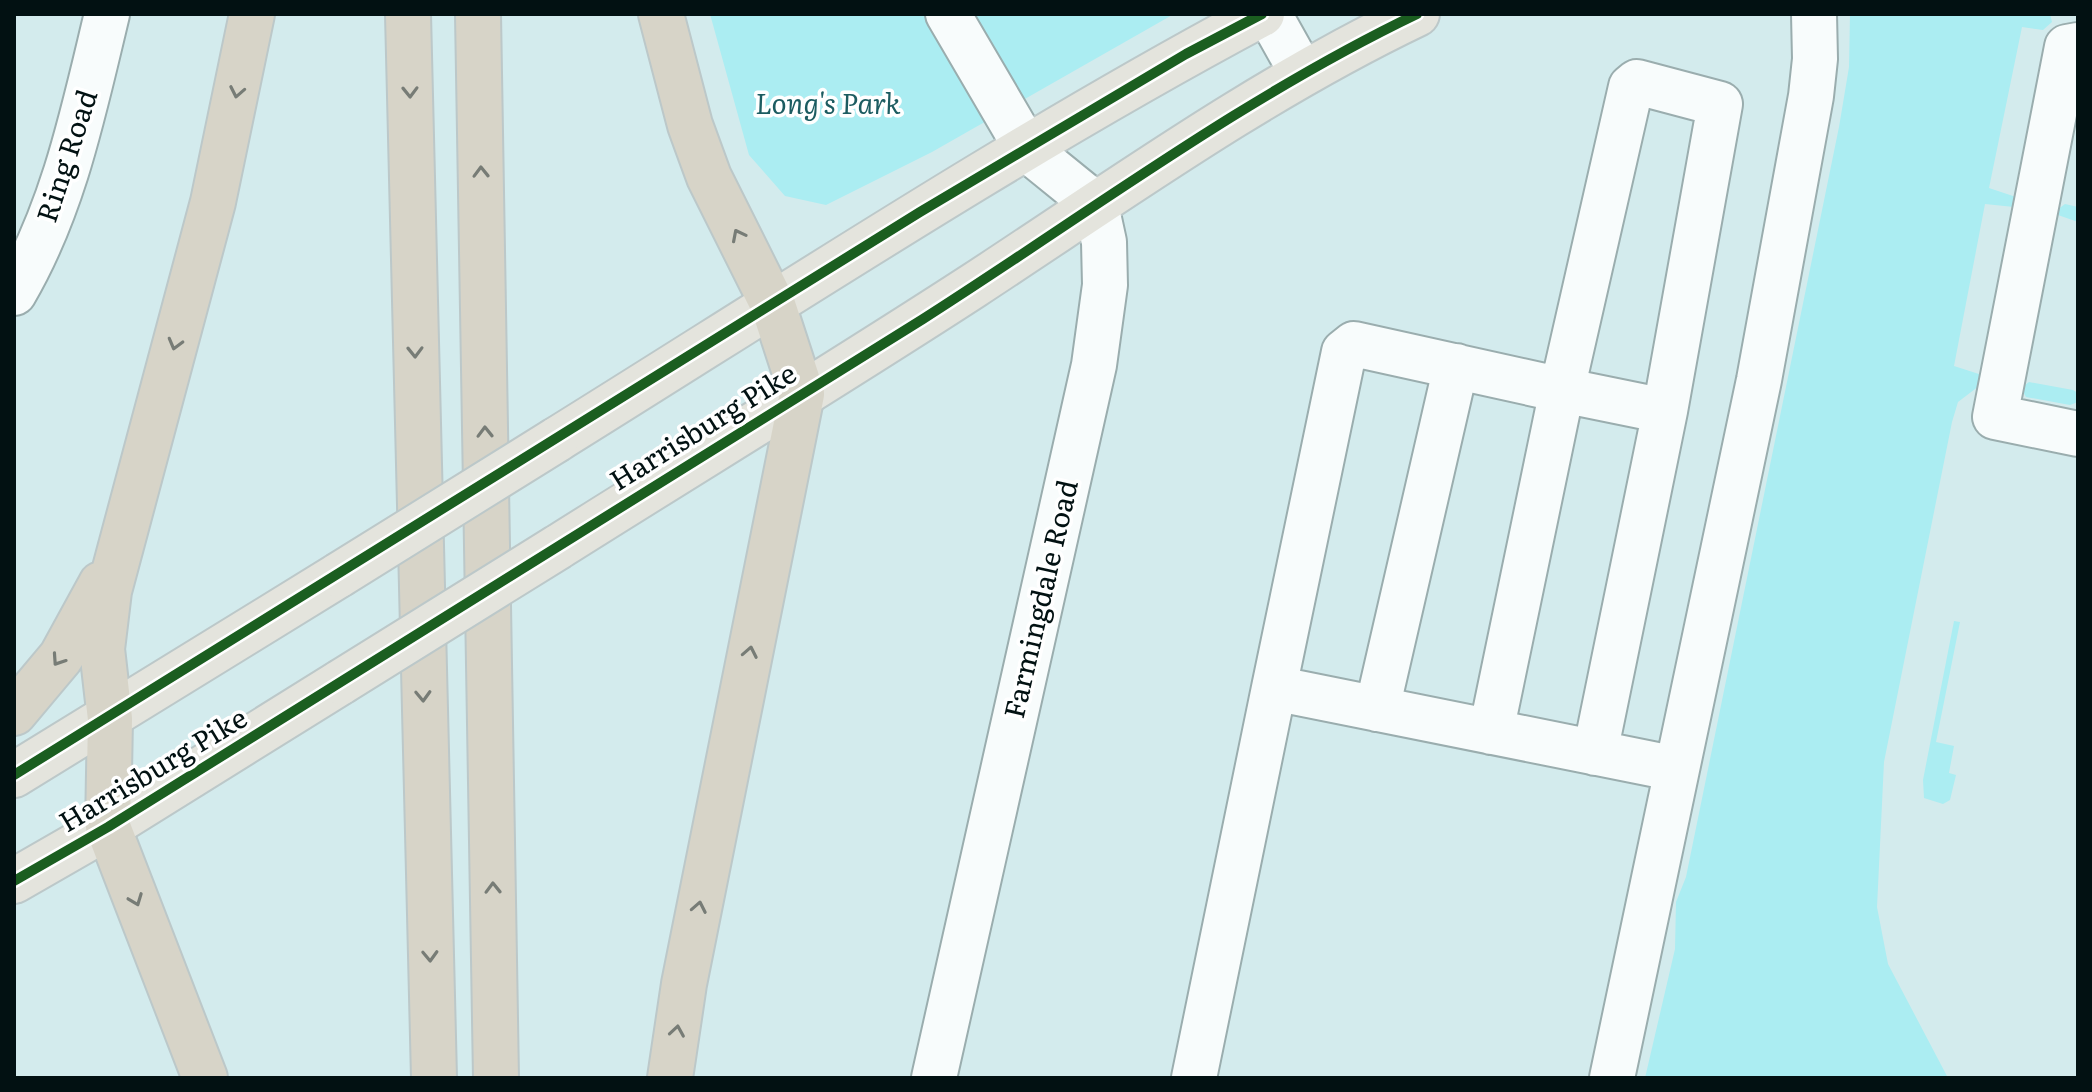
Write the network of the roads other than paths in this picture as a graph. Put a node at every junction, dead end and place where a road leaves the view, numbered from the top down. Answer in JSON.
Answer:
{"nodes":[{"id":1,"x":107,"y":14,"type":"edge"},
{"id":2,"x":252,"y":14,"type":"edge"},
{"id":3,"x":408,"y":14,"type":"edge"},
{"id":4,"x":478,"y":14,"type":"edge"},
{"id":5,"x":661,"y":14,"type":"edge"},
{"id":6,"x":948,"y":14,"type":"edge"},
{"id":7,"x":1262,"y":14,"type":"edge"},
{"id":8,"x":1269,"y":14,"type":"edge"},
{"id":9,"x":1417,"y":14,"type":"edge"},
{"id":10,"x":1814,"y":14,"type":"edge"},
{"id":11,"x":2078,"y":45,"type":"edge"},
{"id":12,"x":1302,"y":73,"type":"junction"},
{"id":13,"x":1027,"y":149,"type":"junction"},
{"id":14,"x":1096,"y":205,"type":"junction"},
{"id":15,"x":14,"y":293,"type":"edge"},
{"id":16,"x":773,"y":305,"type":"junction"},
{"id":17,"x":1456,"y":366,"type":"junction"},
{"id":18,"x":1562,"y":390,"type":"junction"},
{"id":19,"x":802,"y":394,"type":"junction"},
{"id":20,"x":1665,"y":411,"type":"junction"},
{"id":21,"x":2078,"y":434,"type":"edge"},
{"id":22,"x":122,"y":543,"type":"junction"},
{"id":23,"x":1274,"y":688,"type":"junction"},
{"id":24,"x":1377,"y":709,"type":"junction"},
{"id":25,"x":14,"y":713,"type":"edge"},
{"id":26,"x":110,"y":719,"type":"junction"},
{"id":27,"x":1491,"y":732,"type":"junction"},
{"id":28,"x":1595,"y":753,"type":"junction"},
{"id":29,"x":1677,"y":769,"type":"junction"},
{"id":30,"x":14,"y":775,"type":"edge"},
{"id":31,"x":108,"y":827,"type":"junction"},
{"id":32,"x":14,"y":881,"type":"edge"},
{"id":33,"x":205,"y":1078,"type":"edge"},
{"id":34,"x":434,"y":1078,"type":"edge"},
{"id":35,"x":496,"y":1078,"type":"edge"},
{"id":36,"x":670,"y":1078,"type":"edge"},
{"id":37,"x":934,"y":1078,"type":"edge"},
{"id":38,"x":1194,"y":1078,"type":"edge"},
{"id":39,"x":1612,"y":1078,"type":"edge"}],
"edges":[{"from":1,"to":15,"type":"street","name":"Ring Road"},
{"from":2,"to":22,"type":"highway","one_way":true},
{"from":3,"to":34,"type":"highway","one_way":true},
{"from":35,"to":4,"type":"highway","one_way":true},
{"from":16,"to":5,"type":"highway","one_way":true},
{"from":6,"to":13,"type":"street"},
{"from":7,"to":13,"type":"main road"},
{"from":8,"to":12,"type":"street"},
{"from":9,"to":12,"type":"main road","name":"Harrisburg Pike"},
{"from":10,"to":29,"type":"street"},
{"from":11,"to":21,"type":"street"},
{"from":12,"to":14,"type":"main road","name":"Harrisburg Pike"},
{"from":13,"to":14,"type":"street"},
{"from":13,"to":16,"type":"main road"},
{"from":14,"to":19,"type":"main road","name":"Harrisburg Pike"},
{"from":14,"to":37,"type":"street","name":"Farmingdale Road"},
{"from":16,"to":19,"type":"highway"},
{"from":16,"to":26,"type":"main road","bridge":true},
{"from":17,"to":18,"type":"street"},
{"from":17,"to":23,"type":"street"},
{"from":17,"to":24,"type":"street"},
{"from":18,"to":20,"type":"street"},
{"from":18,"to":20,"type":"street"},
{"from":18,"to":27,"type":"street"},
{"from":19,"to":31,"type":"main road","name":"Harrisburg Pike","bridge":true},
{"from":36,"to":19,"type":"highway","one_way":true},
{"from":20,"to":28,"type":"street"},
{"from":22,"to":25,"type":"highway","one_way":true},
{"from":22,"to":26,"type":"highway"},
{"from":23,"to":24,"type":"street"},
{"from":23,"to":38,"type":"street"},
{"from":24,"to":27,"type":"street"},
{"from":26,"to":30,"type":"main road"},
{"from":26,"to":31,"type":"highway"},
{"from":27,"to":28,"type":"street"},
{"from":28,"to":29,"type":"street"},
{"from":29,"to":39,"type":"street"},
{"from":31,"to":32,"type":"main road","name":"Harrisburg Pike"},
{"from":31,"to":33,"type":"highway","one_way":true}]}
